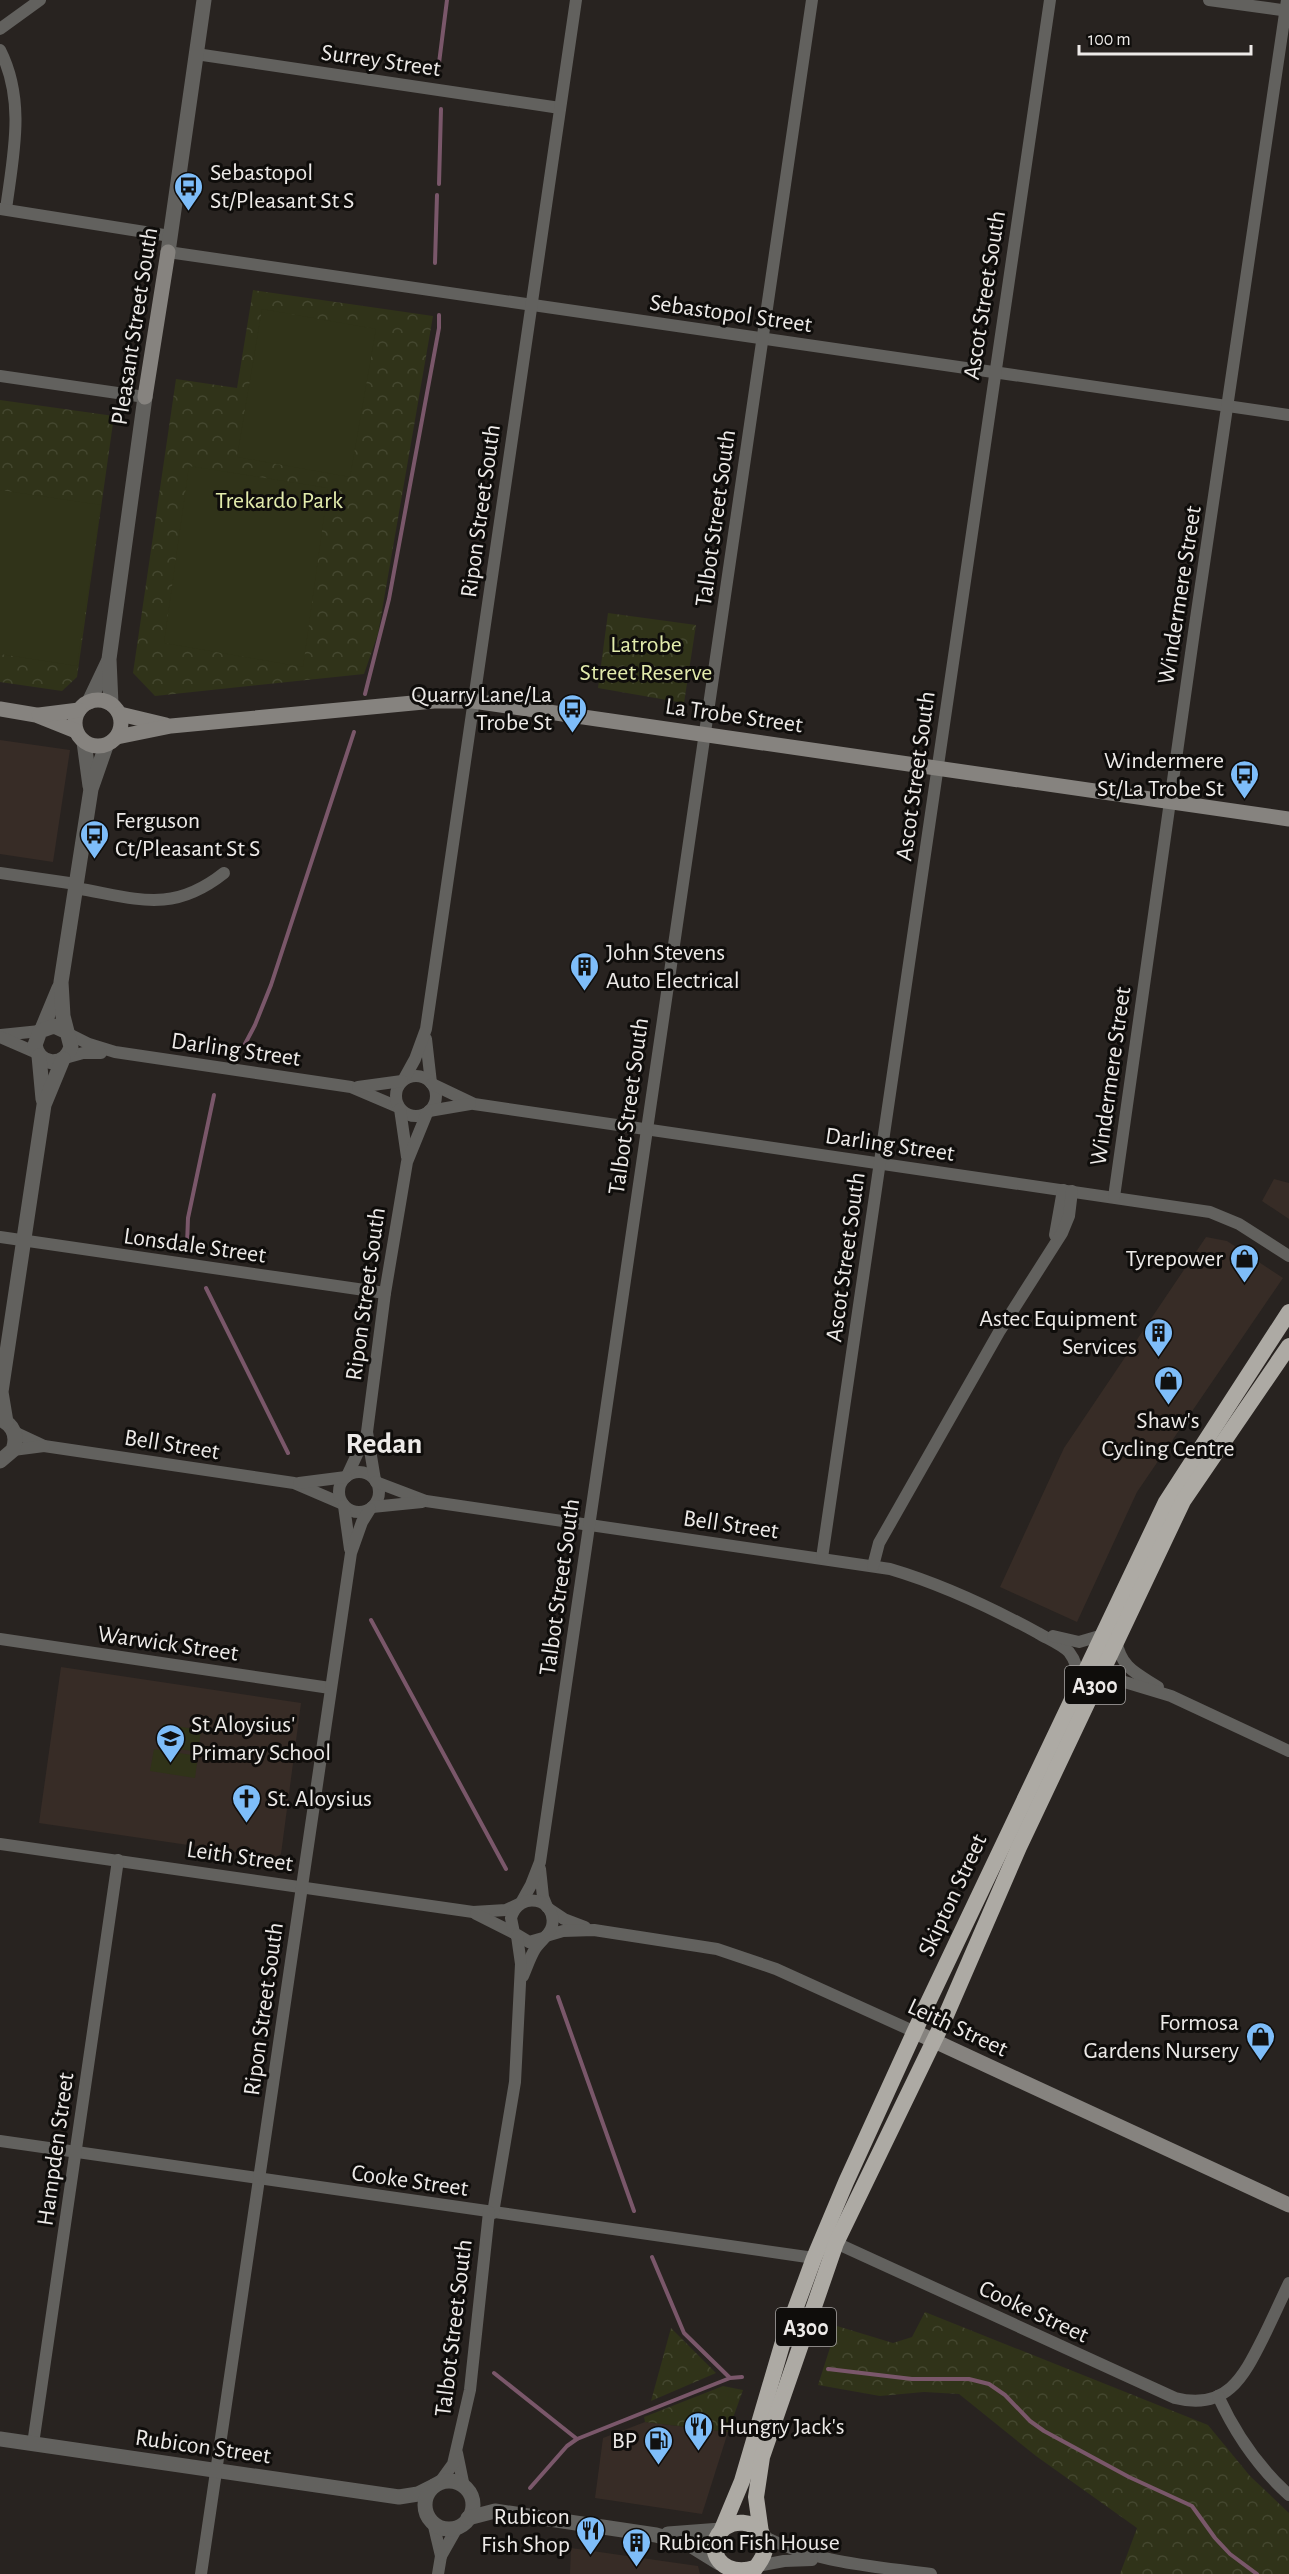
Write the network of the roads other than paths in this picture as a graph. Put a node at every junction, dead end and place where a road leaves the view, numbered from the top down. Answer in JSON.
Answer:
{"nodes":[{"id":1,"x":40,"y":0,"type":"edge"},
{"id":2,"x":204,"y":0,"type":"edge"},
{"id":3,"x":576,"y":0,"type":"edge"},
{"id":4,"x":812,"y":0,"type":"edge"},
{"id":5,"x":1050,"y":0,"type":"edge"},
{"id":6,"x":1209,"y":0,"type":"edge"},
{"id":7,"x":1287,"y":7,"type":"edge"},
{"id":8,"x":0,"y":29,"type":"edge"},
{"id":9,"x":0,"y":50,"type":"edge"},
{"id":10,"x":196,"y":54,"type":"junction"},
{"id":11,"x":560,"y":108,"type":"junction"},
{"id":12,"x":3,"y":209,"type":"edge"},
{"id":13,"x":170,"y":236,"type":"junction"},
{"id":14,"x":168,"y":252,"type":"junction"},
{"id":15,"x":531,"y":304,"type":"junction"},
{"id":16,"x":763,"y":338,"type":"junction"},
{"id":17,"x":994,"y":371,"type":"junction"},
{"id":18,"x":0,"y":376,"type":"edge"},
{"id":19,"x":145,"y":397,"type":"junction"},
{"id":20,"x":1228,"y":406,"type":"junction"},
{"id":21,"x":1289,"y":415,"type":"edge"},
{"id":22,"x":109,"y":659,"type":"junction"},
{"id":23,"x":473,"y":701,"type":"junction"},
{"id":24,"x":84,"y":706,"type":"junction"},
{"id":25,"x":0,"y":709,"type":"edge"},
{"id":26,"x":116,"y":709,"type":"junction"},
{"id":27,"x":36,"y":715,"type":"junction"},
{"id":28,"x":171,"y":726,"type":"junction"},
{"id":29,"x":705,"y":734,"type":"junction"},
{"id":30,"x":80,"y":737,"type":"junction"},
{"id":31,"x":112,"y":741,"type":"junction"},
{"id":32,"x":938,"y":768,"type":"junction"},
{"id":33,"x":90,"y":789,"type":"junction"},
{"id":34,"x":1170,"y":801,"type":"junction"},
{"id":35,"x":1289,"y":819,"type":"edge"},
{"id":36,"x":0,"y":873,"type":"edge"},
{"id":37,"x":224,"y":873,"type":"dead end"},
{"id":38,"x":76,"y":886,"type":"junction"},
{"id":39,"x":61,"y":982,"type":"junction"},
{"id":40,"x":426,"y":1029,"type":"junction"},
{"id":41,"x":41,"y":1030,"type":"junction"},
{"id":42,"x":68,"y":1033,"type":"junction"},
{"id":43,"x":0,"y":1036,"type":"edge"},
{"id":44,"x":115,"y":1052,"type":"junction"},
{"id":45,"x":38,"y":1055,"type":"junction"},
{"id":46,"x":64,"y":1058,"type":"junction"},
{"id":47,"x":403,"y":1080,"type":"junction"},
{"id":48,"x":432,"y":1084,"type":"junction"},
{"id":49,"x":351,"y":1087,"type":"junction"},
{"id":50,"x":474,"y":1104,"type":"junction"},
{"id":51,"x":44,"y":1105,"type":"junction"},
{"id":52,"x":399,"y":1108,"type":"junction"},
{"id":53,"x":428,"y":1112,"type":"junction"},
{"id":54,"x":646,"y":1130,"type":"junction"},
{"id":55,"x":407,"y":1162,"type":"junction"},
{"id":56,"x":880,"y":1164,"type":"junction"},
{"id":57,"x":1068,"y":1190,"type":"junction"},
{"id":58,"x":1114,"y":1197,"type":"junction"},
{"id":59,"x":0,"y":1237,"type":"edge"},
{"id":60,"x":24,"y":1241,"type":"junction"},
{"id":61,"x":1289,"y":1256,"type":"edge"},
{"id":62,"x":385,"y":1293,"type":"junction"},
{"id":63,"x":1289,"y":1312,"type":"edge"},
{"id":64,"x":1289,"y":1346,"type":"edge"},
{"id":65,"x":0,"y":1393,"type":"edge"},
{"id":66,"x":7,"y":1424,"type":"edge"},
{"id":67,"x":367,"y":1432,"type":"junction"},
{"id":68,"x":44,"y":1446,"type":"junction"},
{"id":69,"x":14,"y":1450,"type":"junction"},
{"id":70,"x":0,"y":1461,"type":"edge"},
{"id":71,"x":346,"y":1476,"type":"junction"},
{"id":72,"x":376,"y":1481,"type":"junction"},
{"id":73,"x":294,"y":1483,"type":"junction"},
{"id":74,"x":426,"y":1502,"type":"junction"},
{"id":75,"x":343,"y":1505,"type":"junction"},
{"id":76,"x":371,"y":1508,"type":"junction"},
{"id":77,"x":590,"y":1526,"type":"junction"},
{"id":78,"x":351,"y":1553,"type":"junction"},
{"id":79,"x":822,"y":1558,"type":"junction"},
{"id":80,"x":873,"y":1566,"type":"junction"},
{"id":81,"x":1021,"y":1624,"type":"junction"},
{"id":82,"x":1109,"y":1637,"type":"junction"},
{"id":83,"x":0,"y":1640,"type":"edge"},
{"id":84,"x":1087,"y":1684,"type":"junction"},
{"id":85,"x":330,"y":1689,"type":"junction"},
{"id":86,"x":1171,"y":1696,"type":"junction"},
{"id":87,"x":1289,"y":1751,"type":"edge"},
{"id":88,"x":0,"y":1844,"type":"edge"},
{"id":89,"x":118,"y":1860,"type":"junction"},
{"id":90,"x":540,"y":1862,"type":"junction"},
{"id":91,"x":302,"y":1887,"type":"junction"},
{"id":92,"x":520,"y":1903,"type":"junction"},
{"id":93,"x":548,"y":1908,"type":"junction"},
{"id":94,"x":473,"y":1912,"type":"junction"},
{"id":95,"x":594,"y":1930,"type":"junction"},
{"id":96,"x":515,"y":1934,"type":"junction"},
{"id":97,"x":544,"y":1937,"type":"junction"},
{"id":98,"x":519,"y":1985,"type":"junction"},
{"id":99,"x":915,"y":2032,"type":"junction"},
{"id":100,"x":934,"y":2041,"type":"junction"},
{"id":101,"x":0,"y":2141,"type":"edge"},
{"id":102,"x":76,"y":2152,"type":"junction"},
{"id":103,"x":260,"y":2179,"type":"junction"},
{"id":104,"x":1289,"y":2205,"type":"edge"},
{"id":105,"x":491,"y":2212,"type":"junction"},
{"id":106,"x":836,"y":2243,"type":"junction"},
{"id":107,"x":814,"y":2259,"type":"junction"},
{"id":108,"x":1289,"y":2283,"type":"edge"},
{"id":109,"x":1218,"y":2396,"type":"junction"},
{"id":110,"x":0,"y":2439,"type":"edge"},
{"id":111,"x":33,"y":2444,"type":"junction"},
{"id":112,"x":457,"y":2449,"type":"junction"},
{"id":113,"x":215,"y":2471,"type":"junction"},
{"id":114,"x":437,"y":2484,"type":"junction"},
{"id":115,"x":467,"y":2490,"type":"junction"},
{"id":116,"x":1289,"y":2495,"type":"edge"},
{"id":117,"x":399,"y":2497,"type":"junction"},
{"id":118,"x":495,"y":2511,"type":"junction"},
{"id":119,"x":430,"y":2518,"type":"junction"},
{"id":120,"x":463,"y":2522,"type":"junction"},
{"id":121,"x":722,"y":2529,"type":"junction"},
{"id":122,"x":762,"y":2534,"type":"junction"},
{"id":123,"x":656,"y":2535,"type":"junction"},
{"id":124,"x":441,"y":2556,"type":"junction"},
{"id":125,"x":826,"y":2559,"type":"junction"},
{"id":126,"x":721,"y":2567,"type":"edge"},
{"id":127,"x":755,"y":2569,"type":"edge"},
{"id":128,"x":201,"y":2574,"type":"edge"},
{"id":129,"x":438,"y":2574,"type":"edge"},
{"id":130,"x":931,"y":2574,"type":"edge"}],
"edges":[{"from":1,"to":8,"type":"street"},
{"from":2,"to":10,"type":"street","name":"Pleasant Street South"},
{"from":3,"to":11,"type":"street","name":"Ripon Street South"},
{"from":4,"to":16,"type":"street","name":"Talbot Street South"},
{"from":5,"to":17,"type":"street","name":"Ascot Street South"},
{"from":6,"to":7,"type":"street"},
{"from":7,"to":20,"type":"street","name":"Windermere Street"},
{"from":9,"to":12,"type":"street"},
{"from":10,"to":11,"type":"street","name":"Surrey Street"},
{"from":10,"to":13,"type":"street","name":"Pleasant Street South"},
{"from":11,"to":15,"type":"street","name":"Ripon Street South"},
{"from":12,"to":13,"type":"street"},
{"from":13,"to":14,"type":"street","name":"Pleasant Street South"},
{"from":14,"to":15,"type":"street","name":"Sebastopol Street"},
{"from":14,"to":19,"type":"main road","name":"Pleasant Street South"},
{"from":15,"to":16,"type":"street","name":"Sebastopol Street"},
{"from":15,"to":23,"type":"street","name":"Ripon Street South"},
{"from":16,"to":17,"type":"street","name":"Sebastopol Street"},
{"from":16,"to":29,"type":"street","name":"Talbot Street South"},
{"from":17,"to":20,"type":"street","name":"Sebastopol Street"},
{"from":17,"to":32,"type":"street","name":"Ascot Street South"},
{"from":18,"to":19,"type":"street"},
{"from":19,"to":22,"type":"street","name":"Pleasant Street South"},
{"from":20,"to":21,"type":"street","name":"Sebastopol Street"},
{"from":20,"to":34,"type":"street","name":"Windermere Street"},
{"from":22,"to":24,"type":"street","name":"Pleasant Street South"},
{"from":22,"to":26,"type":"street","name":"Pleasant Street South"},
{"from":23,"to":28,"type":"main road","name":"La Trobe Street"},
{"from":23,"to":29,"type":"main road","name":"La Trobe Street"},
{"from":23,"to":40,"type":"street","name":"Ripon Street South"},
{"from":24,"to":26,"type":"main road"},
{"from":24,"to":27,"type":"main road"},
{"from":24,"to":30,"type":"main road"},
{"from":25,"to":27,"type":"main road"},
{"from":26,"to":28,"type":"main road","name":"La Trobe Street"},
{"from":26,"to":31,"type":"main road"},
{"from":27,"to":30,"type":"main road"},
{"from":28,"to":31,"type":"main road","name":"La Trobe Street"},
{"from":29,"to":32,"type":"main road","name":"La Trobe Street"},
{"from":29,"to":54,"type":"street","name":"Talbot Street South"},
{"from":30,"to":31,"type":"main road"},
{"from":30,"to":33,"type":"street"},
{"from":31,"to":33,"type":"street"},
{"from":32,"to":34,"type":"main road","name":"La Trobe Street"},
{"from":32,"to":56,"type":"street","name":"Ascot Street South"},
{"from":33,"to":38,"type":"street"},
{"from":34,"to":35,"type":"main road","name":"La Trobe Street"},
{"from":34,"to":58,"type":"street","name":"Windermere Street"},
{"from":36,"to":38,"type":"street"},
{"from":37,"to":38,"type":"street"},
{"from":38,"to":39,"type":"street"},
{"from":39,"to":41,"type":"street"},
{"from":39,"to":42,"type":"street"},
{"from":40,"to":47,"type":"street","name":"Ripon Street South"},
{"from":40,"to":48,"type":"street","name":"Ripon Street South"},
{"from":41,"to":42,"type":"street"},
{"from":41,"to":43,"type":"street"},
{"from":41,"to":45,"type":"street"},
{"from":42,"to":44,"type":"street","name":"Darling Street"},
{"from":42,"to":46,"type":"street"},
{"from":43,"to":45,"type":"street"},
{"from":44,"to":46,"type":"street","name":"Darling Street"},
{"from":44,"to":49,"type":"street","name":"Darling Street"},
{"from":45,"to":46,"type":"street"},
{"from":45,"to":51,"type":"street"},
{"from":46,"to":51,"type":"street"},
{"from":47,"to":48,"type":"street"},
{"from":47,"to":49,"type":"street","name":"Darling Street"},
{"from":47,"to":52,"type":"street"},
{"from":48,"to":50,"type":"street","name":"Darling Street"},
{"from":48,"to":53,"type":"street"},
{"from":49,"to":52,"type":"street","name":"Darling Street"},
{"from":50,"to":53,"type":"street","name":"Darling Street"},
{"from":50,"to":54,"type":"street","name":"Darling Street"},
{"from":51,"to":60,"type":"street"},
{"from":52,"to":53,"type":"street"},
{"from":52,"to":55,"type":"street","name":"Ripon Street South"},
{"from":53,"to":55,"type":"street","name":"Ripon Street South"},
{"from":54,"to":56,"type":"street","name":"Darling Street"},
{"from":54,"to":77,"type":"street","name":"Talbot Street South"},
{"from":55,"to":62,"type":"street","name":"Ripon Street South"},
{"from":56,"to":57,"type":"street","name":"Darling Street"},
{"from":56,"to":79,"type":"street","name":"Ascot Street South"},
{"from":57,"to":58,"type":"street","name":"Darling Street"},
{"from":57,"to":80,"type":"street"},
{"from":58,"to":61,"type":"street","name":"Darling Street"},
{"from":59,"to":60,"type":"street","name":"Lonsdale Street"},
{"from":60,"to":62,"type":"street","name":"Lonsdale Street"},
{"from":60,"to":65,"type":"street"},
{"from":62,"to":67,"type":"street","name":"Ripon Street South"},
{"from":63,"to":82,"type":"highway","name":"Skipton Street","number":"A300"},
{"from":64,"to":82,"type":"highway","name":"Skipton Street","number":"A300"},
{"from":65,"to":66,"type":"street"},
{"from":66,"to":68,"type":"street","name":"Bell Street"},
{"from":66,"to":69,"type":"street"},
{"from":67,"to":71,"type":"street","name":"Ripon Street South"},
{"from":67,"to":72,"type":"street","name":"Ripon Street South"},
{"from":68,"to":69,"type":"street","name":"Bell Street"},
{"from":68,"to":73,"type":"street","name":"Bell Street"},
{"from":69,"to":70,"type":"street"},
{"from":71,"to":72,"type":"street"},
{"from":71,"to":73,"type":"street","name":"Bell Street"},
{"from":71,"to":75,"type":"street"},
{"from":72,"to":74,"type":"street","name":"Bell Street"},
{"from":72,"to":76,"type":"street"},
{"from":73,"to":75,"type":"street","name":"Bell Street"},
{"from":74,"to":76,"type":"street","name":"Bell Street"},
{"from":74,"to":77,"type":"street","name":"Bell Street"},
{"from":75,"to":76,"type":"street"},
{"from":75,"to":78,"type":"street","name":"Ripon Street South"},
{"from":76,"to":78,"type":"street","name":"Ripon Street South"},
{"from":77,"to":79,"type":"street","name":"Bell Street"},
{"from":77,"to":90,"type":"street","name":"Talbot Street South"},
{"from":78,"to":85,"type":"street","name":"Ripon Street South"},
{"from":79,"to":80,"type":"street","name":"Bell Street"},
{"from":80,"to":81,"type":"street","name":"Bell Street"},
{"from":81,"to":82,"type":"street","name":"Bell Street"},
{"from":81,"to":84,"type":"street","name":"Bell Street"},
{"from":82,"to":84,"type":"highway","name":"Skipton Street","number":"A300"},
{"from":82,"to":86,"type":"street"},
{"from":83,"to":85,"type":"street","name":"Warwick Street"},
{"from":84,"to":86,"type":"street"},
{"from":84,"to":99,"type":"highway","name":"Skipton Street","number":"A300"},
{"from":84,"to":100,"type":"highway","name":"Skipton Street","number":"A300"},
{"from":85,"to":91,"type":"street","name":"Ripon Street South"},
{"from":86,"to":87,"type":"street"},
{"from":88,"to":89,"type":"street","name":"Leith Street"},
{"from":89,"to":91,"type":"street","name":"Leith Street"},
{"from":89,"to":102,"type":"street","name":"Hampden Street"},
{"from":90,"to":92,"type":"street","name":"Talbot Street South"},
{"from":90,"to":93,"type":"street","name":"Talbot Street South"},
{"from":91,"to":94,"type":"street","name":"Leith Street"},
{"from":91,"to":103,"type":"street","name":"Ripon Street South"},
{"from":92,"to":93,"type":"street"},
{"from":92,"to":94,"type":"street","name":"Leith Street"},
{"from":92,"to":96,"type":"street"},
{"from":93,"to":95,"type":"street","name":"Leith Street"},
{"from":93,"to":97,"type":"street"},
{"from":94,"to":96,"type":"street","name":"Leith Street"},
{"from":95,"to":97,"type":"street","name":"Leith Street"},
{"from":95,"to":99,"type":"street","name":"Leith Street"},
{"from":96,"to":97,"type":"street"},
{"from":96,"to":98,"type":"street","name":"Talbot Street South"},
{"from":97,"to":98,"type":"street","name":"Talbot Street South"},
{"from":98,"to":105,"type":"street","name":"Talbot Street South"},
{"from":99,"to":100,"type":"main road","name":"Leith Street"},
{"from":99,"to":107,"type":"highway","name":"Skipton Street","number":"A300"},
{"from":100,"to":104,"type":"main road","name":"Leith Street"},
{"from":100,"to":106,"type":"highway","name":"Skipton Street","number":"A300"},
{"from":101,"to":102,"type":"street","name":"Cooke Street"},
{"from":102,"to":103,"type":"street","name":"Cooke Street"},
{"from":102,"to":111,"type":"street","name":"Hampden Street"},
{"from":103,"to":105,"type":"street","name":"Cooke Street"},
{"from":103,"to":113,"type":"street","name":"Ripon Street South"},
{"from":105,"to":107,"type":"street","name":"Cooke Street"},
{"from":105,"to":112,"type":"street","name":"Talbot Street South"},
{"from":106,"to":109,"type":"street","name":"Cooke Street"},
{"from":106,"to":122,"type":"highway","name":"Skipton Street","number":"A300"},
{"from":107,"to":121,"type":"highway","name":"Skipton Street","number":"A300"},
{"from":108,"to":109,"type":"street"},
{"from":109,"to":116,"type":"street"},
{"from":110,"to":111,"type":"street","name":"Rubicon Street"},
{"from":111,"to":113,"type":"street","name":"Rubicon Street"},
{"from":112,"to":114,"type":"street"},
{"from":112,"to":115,"type":"street"},
{"from":113,"to":117,"type":"street","name":"Rubicon Street"},
{"from":113,"to":128,"type":"street","name":"Ripon Street South"},
{"from":114,"to":115,"type":"street"},
{"from":114,"to":117,"type":"street","name":"Rubicon Street"},
{"from":114,"to":119,"type":"street"},
{"from":115,"to":118,"type":"street"},
{"from":115,"to":120,"type":"street"},
{"from":117,"to":119,"type":"street","name":"Rubicon Street"},
{"from":118,"to":120,"type":"street"},
{"from":118,"to":123,"type":"street"},
{"from":119,"to":120,"type":"street"},
{"from":119,"to":124,"type":"street"},
{"from":120,"to":124,"type":"street"},
{"from":121,"to":122,"type":"highway"},
{"from":121,"to":123,"type":"street"},
{"from":121,"to":126,"type":"highway","number":"A300"},
{"from":122,"to":125,"type":"street"},
{"from":122,"to":127,"type":"highway","number":"A300"},
{"from":123,"to":126,"type":"street"},
{"from":124,"to":129,"type":"street"},
{"from":125,"to":127,"type":"street"},
{"from":125,"to":130,"type":"street"},
{"from":126,"to":127,"type":"highway"}]}
